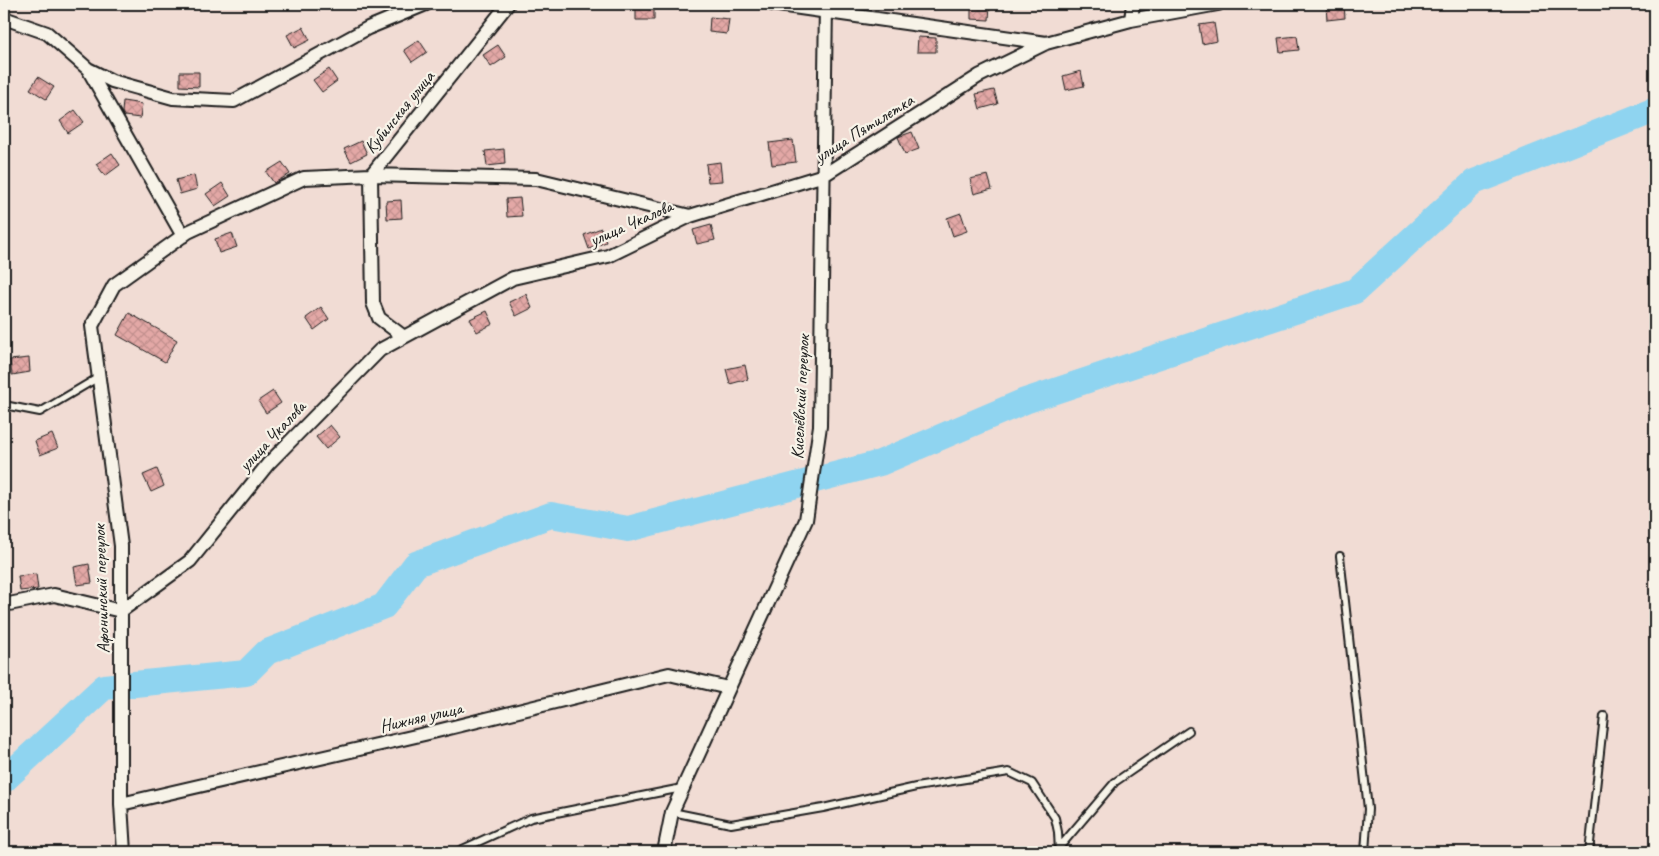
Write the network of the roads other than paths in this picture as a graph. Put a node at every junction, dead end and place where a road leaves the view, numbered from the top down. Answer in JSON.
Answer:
{"nodes":[{"id":1,"x":426,"y":4,"type":"edge"},
{"id":2,"x":508,"y":4,"type":"edge"},
{"id":3,"x":772,"y":4,"type":"edge"},
{"id":4,"x":1133,"y":4,"type":"edge"},
{"id":5,"x":1218,"y":4,"type":"edge"},
{"id":6,"x":826,"y":7,"type":"edge"},
{"id":7,"x":4,"y":18,"type":"edge"},
{"id":8,"x":1131,"y":20,"type":"junction"},
{"id":9,"x":1046,"y":43,"type":"junction"},
{"id":10,"x":88,"y":69,"type":"junction"},
{"id":11,"x":824,"y":175,"type":"junction"},
{"id":12,"x":371,"y":176,"type":"junction"},
{"id":13,"x":690,"y":216,"type":"junction"},
{"id":14,"x":182,"y":236,"type":"junction"},
{"id":15,"x":92,"y":326,"type":"joint"},
{"id":16,"x":404,"y":337,"type":"junction"},
{"id":17,"x":99,"y":377,"type":"junction"},
{"id":18,"x":4,"y":405,"type":"edge"},
{"id":19,"x":1340,"y":556,"type":"dead end"},
{"id":20,"x":4,"y":605,"type":"edge"},
{"id":21,"x":121,"y":610,"type":"junction"},
{"id":22,"x":728,"y":688,"type":"junction"},
{"id":23,"x":1604,"y":716,"type":"dead end"},
{"id":24,"x":1189,"y":732,"type":"dead end"},
{"id":25,"x":683,"y":788,"type":"junction"},
{"id":26,"x":121,"y":804,"type":"junction"},
{"id":27,"x":672,"y":812,"type":"junction"},
{"id":28,"x":1058,"y":851,"type":"edge"},
{"id":29,"x":124,"y":852,"type":"edge"},
{"id":30,"x":456,"y":852,"type":"edge"},
{"id":31,"x":664,"y":852,"type":"edge"},
{"id":32,"x":1365,"y":852,"type":"edge"},
{"id":33,"x":1588,"y":852,"type":"edge"}],
"edges":[{"from":1,"to":10,"type":"street"},
{"from":2,"to":12,"type":"street","name":"Кубинская улица"},
{"from":3,"to":6,"type":"street","name":"улица Пятилетка"},
{"from":4,"to":8,"type":"street"},
{"from":5,"to":8,"type":"street","name":"улица Пятилетка"},
{"from":6,"to":9,"type":"street","name":"улица Пятилетка"},
{"from":6,"to":11,"type":"street","name":"Киселёвский переулок"},
{"from":7,"to":10,"type":"street"},
{"from":8,"to":9,"type":"street","name":"улица Пятилетка"},
{"from":9,"to":11,"type":"street","name":"улица Пятилетка"},
{"from":10,"to":14,"type":"street"},
{"from":11,"to":13,"type":"street","name":"улица Пятилетка"},
{"from":11,"to":22,"type":"street","name":"Киселёвский переулок"},
{"from":12,"to":13,"type":"street","name":"улица Чкалова"},
{"from":12,"to":14,"type":"street","name":"улица Чкалова"},
{"from":12,"to":16,"type":"street","name":"Кубинская улица"},
{"from":13,"to":16,"type":"street","name":"улица Чкалова"},
{"from":14,"to":15,"type":"street","name":"улица Чкалова"},
{"from":15,"to":17,"type":"street","name":"Афонинский переулок"},
{"from":16,"to":21,"type":"street","name":"улица Чкалова"},
{"from":17,"to":18,"type":"lane"},
{"from":17,"to":21,"type":"street","name":"Афонинский переулок"},
{"from":19,"to":32,"type":"lane"},
{"from":20,"to":21,"type":"street"},
{"from":21,"to":26,"type":"street","name":"Афонинский переулок"},
{"from":22,"to":25,"type":"street","name":"Киселёвский переулок"},
{"from":22,"to":26,"type":"street","name":"Нижняя улица"},
{"from":23,"to":33,"type":"lane"},
{"from":24,"to":28,"type":"lane"},
{"from":25,"to":27,"type":"street","name":"Киселёвский переулок"},
{"from":25,"to":30,"type":"lane"},
{"from":26,"to":29,"type":"street","name":"Афонинский переулок"},
{"from":27,"to":28,"type":"lane"},
{"from":27,"to":31,"type":"street","name":"Киселёвский переулок"}]}
